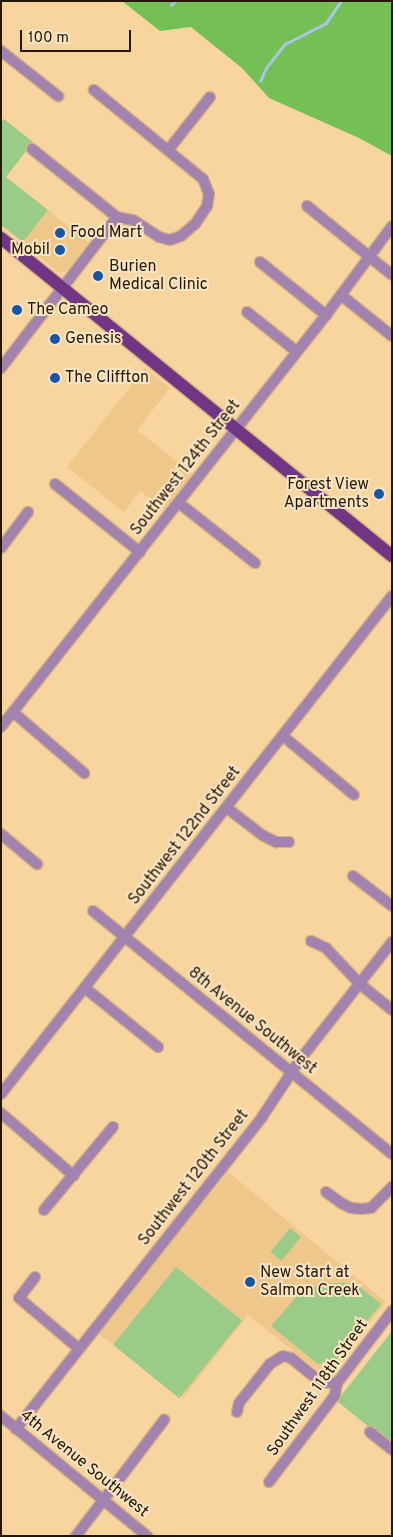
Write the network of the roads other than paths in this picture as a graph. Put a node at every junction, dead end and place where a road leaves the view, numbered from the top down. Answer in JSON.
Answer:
{"nodes":[{"id":1,"x":1,"y":51,"type":"edge"},
{"id":2,"x":94,"y":90,"type":"dead end"},
{"id":3,"x":58,"y":96,"type":"dead end"},
{"id":4,"x":210,"y":97,"type":"dead end"},
{"id":5,"x":32,"y":149,"type":"dead end"},
{"id":6,"x":169,"y":149,"type":"junction"},
{"id":7,"x":307,"y":206,"type":"dead end"},
{"id":8,"x":117,"y":217,"type":"junction"},
{"id":9,"x":392,"y":226,"type":"edge"},
{"id":10,"x":1,"y":238,"type":"edge"},
{"id":11,"x":368,"y":256,"type":"junction"},
{"id":12,"x":260,"y":262,"type":"dead end"},
{"id":13,"x":392,"y":275,"type":"edge"},
{"id":14,"x":63,"y":289,"type":"junction"},
{"id":15,"x":341,"y":295,"type":"junction"},
{"id":16,"x":247,"y":312,"type":"dead end"},
{"id":17,"x":326,"y":315,"type":"junction"},
{"id":18,"x":392,"y":336,"type":"edge"},
{"id":19,"x":296,"y":351,"type":"junction"},
{"id":20,"x":1,"y":368,"type":"edge"},
{"id":21,"x":235,"y":430,"type":"junction"},
{"id":22,"x":55,"y":484,"type":"dead end"},
{"id":23,"x":179,"y":503,"type":"junction"},
{"id":24,"x":28,"y":512,"type":"dead end"},
{"id":25,"x":1,"y":548,"type":"edge"},
{"id":26,"x":140,"y":552,"type":"junction"},
{"id":27,"x":392,"y":556,"type":"edge"},
{"id":28,"x":255,"y":563,"type":"dead end"},
{"id":29,"x":392,"y":596,"type":"edge"},
{"id":30,"x":13,"y":712,"type":"junction"},
{"id":31,"x":1,"y":727,"type":"edge"},
{"id":32,"x":283,"y":736,"type":"junction"},
{"id":33,"x":84,"y":773,"type":"dead end"},
{"id":34,"x":354,"y":795,"type":"dead end"},
{"id":35,"x":226,"y":808,"type":"junction"},
{"id":36,"x":1,"y":834,"type":"edge"},
{"id":37,"x":289,"y":842,"type":"dead end"},
{"id":38,"x":37,"y":864,"type":"dead end"},
{"id":39,"x":353,"y":876,"type":"dead end"},
{"id":40,"x":392,"y":906,"type":"edge"},
{"id":41,"x":93,"y":911,"type":"dead end"},
{"id":42,"x":124,"y":936,"type":"junction"},
{"id":43,"x":311,"y":941,"type":"dead end"},
{"id":44,"x":392,"y":942,"type":"edge"},
{"id":45,"x":360,"y":984,"type":"junction"},
{"id":46,"x":85,"y":988,"type":"junction"},
{"id":47,"x":392,"y":1010,"type":"edge"},
{"id":48,"x":158,"y":1047,"type":"dead end"},
{"id":49,"x":292,"y":1072,"type":"junction"},
{"id":50,"x":1,"y":1094,"type":"edge"},
{"id":51,"x":1,"y":1113,"type":"edge"},
{"id":52,"x":113,"y":1127,"type":"dead end"},
{"id":53,"x":392,"y":1154,"type":"edge"},
{"id":54,"x":74,"y":1176,"type":"junction"},
{"id":55,"x":392,"y":1187,"type":"edge"},
{"id":56,"x":326,"y":1192,"type":"dead end"},
{"id":57,"x":44,"y":1210,"type":"dead end"},
{"id":58,"x":35,"y":1277,"type":"dead end"},
{"id":59,"x":392,"y":1311,"type":"edge"},
{"id":60,"x":78,"y":1348,"type":"junction"},
{"id":61,"x":337,"y":1384,"type":"junction"},
{"id":62,"x":237,"y":1412,"type":"dead end"},
{"id":63,"x":1,"y":1416,"type":"edge"},
{"id":64,"x":164,"y":1420,"type":"dead end"},
{"id":65,"x":16,"y":1429,"type":"junction"},
{"id":66,"x":370,"y":1432,"type":"dead end"},
{"id":67,"x":392,"y":1450,"type":"edge"},
{"id":68,"x":269,"y":1482,"type":"dead end"},
{"id":69,"x":104,"y":1500,"type":"junction"},
{"id":70,"x":76,"y":1536,"type":"edge"},
{"id":71,"x":147,"y":1536,"type":"edge"}],
"edges":[{"from":1,"to":3,"type":"street"},
{"from":2,"to":6,"type":"street"},
{"from":4,"to":6,"type":"street"},
{"from":5,"to":8,"type":"street"},
{"from":6,"to":8,"type":"street"},
{"from":7,"to":11,"type":"street"},
{"from":8,"to":14,"type":"street"},
{"from":9,"to":11,"type":"street","name":"Southwest 124th Street"},
{"from":10,"to":14,"type":"main road"},
{"from":11,"to":13,"type":"street"},
{"from":11,"to":15,"type":"street","name":"Southwest 124th Street"},
{"from":12,"to":17,"type":"street"},
{"from":14,"to":20,"type":"street"},
{"from":14,"to":21,"type":"main road"},
{"from":15,"to":17,"type":"street","name":"Southwest 124th Street"},
{"from":15,"to":18,"type":"street"},
{"from":16,"to":19,"type":"street"},
{"from":17,"to":19,"type":"street","name":"Southwest 124th Street"},
{"from":19,"to":21,"type":"street","name":"Southwest 124th Street"},
{"from":21,"to":23,"type":"street","name":"Southwest 124th Street"},
{"from":21,"to":27,"type":"main road"},
{"from":22,"to":26,"type":"street"},
{"from":23,"to":26,"type":"street","name":"Southwest 124th Street"},
{"from":23,"to":28,"type":"street"},
{"from":24,"to":25,"type":"street"},
{"from":26,"to":30,"type":"street","name":"Southwest 124th Street"},
{"from":29,"to":32,"type":"street","name":"Southwest 122nd Street"},
{"from":30,"to":31,"type":"street","name":"Southwest 124th Street"},
{"from":30,"to":33,"type":"street"},
{"from":32,"to":34,"type":"street"},
{"from":32,"to":35,"type":"street","name":"Southwest 122nd Street"},
{"from":35,"to":37,"type":"street"},
{"from":35,"to":42,"type":"street","name":"Southwest 122nd Street"},
{"from":36,"to":38,"type":"street"},
{"from":39,"to":40,"type":"street"},
{"from":41,"to":42,"type":"street","name":"8th Avenue Southwest"},
{"from":42,"to":46,"type":"street","name":"Southwest 122nd Street"},
{"from":42,"to":49,"type":"street","name":"8th Avenue Southwest"},
{"from":43,"to":45,"type":"street"},
{"from":44,"to":45,"type":"street","name":"Southwest 120th Street"},
{"from":45,"to":47,"type":"street"},
{"from":45,"to":49,"type":"street","name":"Southwest 120th Street"},
{"from":46,"to":48,"type":"street"},
{"from":46,"to":50,"type":"street","name":"Southwest 122nd Street"},
{"from":49,"to":53,"type":"street","name":"8th Avenue Southwest"},
{"from":49,"to":60,"type":"street","name":"Southwest 120th Street"},
{"from":51,"to":54,"type":"street"},
{"from":52,"to":54,"type":"street"},
{"from":54,"to":57,"type":"street"},
{"from":55,"to":56,"type":"street"},
{"from":58,"to":60,"type":"street"},
{"from":59,"to":61,"type":"street","name":"Southwest 118th Street"},
{"from":60,"to":65,"type":"street","name":"Southwest 120th Street"},
{"from":61,"to":62,"type":"street"},
{"from":61,"to":68,"type":"street","name":"Southwest 118th Street"},
{"from":63,"to":65,"type":"street","name":"4th Avenue Southwest"},
{"from":64,"to":69,"type":"street"},
{"from":65,"to":69,"type":"street","name":"4th Avenue Southwest"},
{"from":66,"to":67,"type":"street"},
{"from":69,"to":70,"type":"street"},
{"from":69,"to":71,"type":"street","name":"4th Avenue Southwest"}]}
